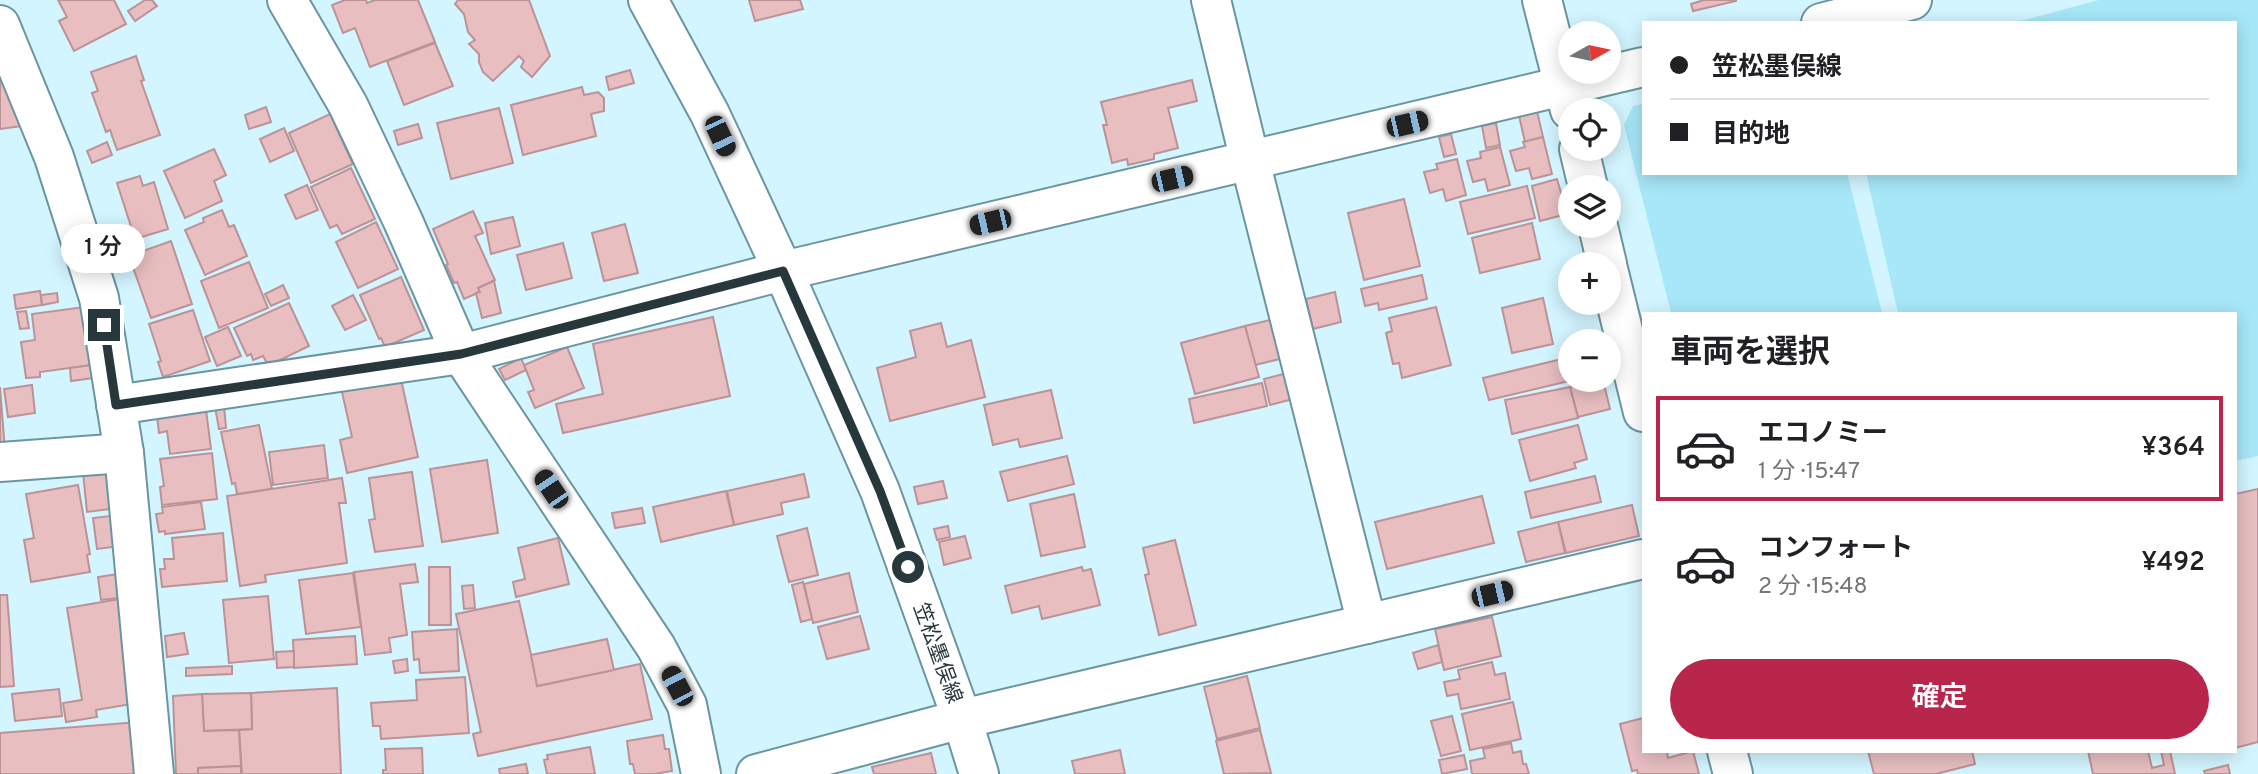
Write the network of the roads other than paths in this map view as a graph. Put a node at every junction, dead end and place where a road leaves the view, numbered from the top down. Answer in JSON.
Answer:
{"nodes":[{"id":1,"x":287,"y":0,"type":"edge"},
{"id":2,"x":648,"y":0,"type":"edge"},
{"id":3,"x":1211,"y":0,"type":"edge"},
{"id":4,"x":1542,"y":0,"type":"edge"},
{"id":5,"x":1912,"y":0,"type":"edge"},
{"id":6,"x":1829,"y":21,"type":"edge"},
{"id":7,"x":0,"y":25,"type":"edge"},
{"id":8,"x":1642,"y":67,"type":"edge"},
{"id":9,"x":1567,"y":98,"type":"edge"},
{"id":10,"x":1569,"y":98,"type":"edge"},
{"id":11,"x":1558,"y":101,"type":"edge"},
{"id":12,"x":1250,"y":161,"type":"junction"},
{"id":13,"x":783,"y":271,"type":"junction"},
{"id":14,"x":1620,"y":315,"type":"edge"},
{"id":15,"x":461,"y":354,"type":"junction"},
{"id":16,"x":116,"y":405,"type":"junction"},
{"id":17,"x":1642,"y":408,"type":"edge"},
{"id":18,"x":124,"y":453,"type":"junction"},
{"id":19,"x":0,"y":462,"type":"edge"},
{"id":20,"x":1642,"y":559,"type":"edge"},
{"id":21,"x":1367,"y":624,"type":"junction"},
{"id":22,"x":962,"y":719,"type":"junction"},
{"id":23,"x":1728,"y":753,"type":"edge"},
{"id":24,"x":154,"y":774,"type":"edge"},
{"id":25,"x":701,"y":774,"type":"edge"},
{"id":26,"x":756,"y":774,"type":"edge"},
{"id":27,"x":979,"y":774,"type":"edge"},
{"id":28,"x":1733,"y":774,"type":"edge"}],
"edges":[{"from":1,"to":15,"type":"street"},
{"from":2,"to":13,"type":"street","name":"笠松墨俣線"},
{"from":3,"to":12,"type":"street"},
{"from":4,"to":9,"type":"street"},
{"from":5,"to":6,"type":"street"},
{"from":7,"to":16,"type":"street"},
{"from":8,"to":10,"type":"street"},
{"from":11,"to":12,"type":"street"},
{"from":12,"to":13,"type":"street"},
{"from":12,"to":21,"type":"street"},
{"from":13,"to":15,"type":"street"},
{"from":13,"to":22,"type":"street","name":"笠松墨俣線"},
{"from":14,"to":17,"type":"street"},
{"from":15,"to":16,"type":"street"},
{"from":15,"to":25,"type":"street"},
{"from":16,"to":18,"type":"street"},
{"from":18,"to":19,"type":"street"},
{"from":18,"to":24,"type":"street"},
{"from":20,"to":21,"type":"street"},
{"from":21,"to":22,"type":"street"},
{"from":22,"to":26,"type":"street"},
{"from":22,"to":27,"type":"street","name":"笠松墨俣線"},
{"from":23,"to":28,"type":"street"}]}
